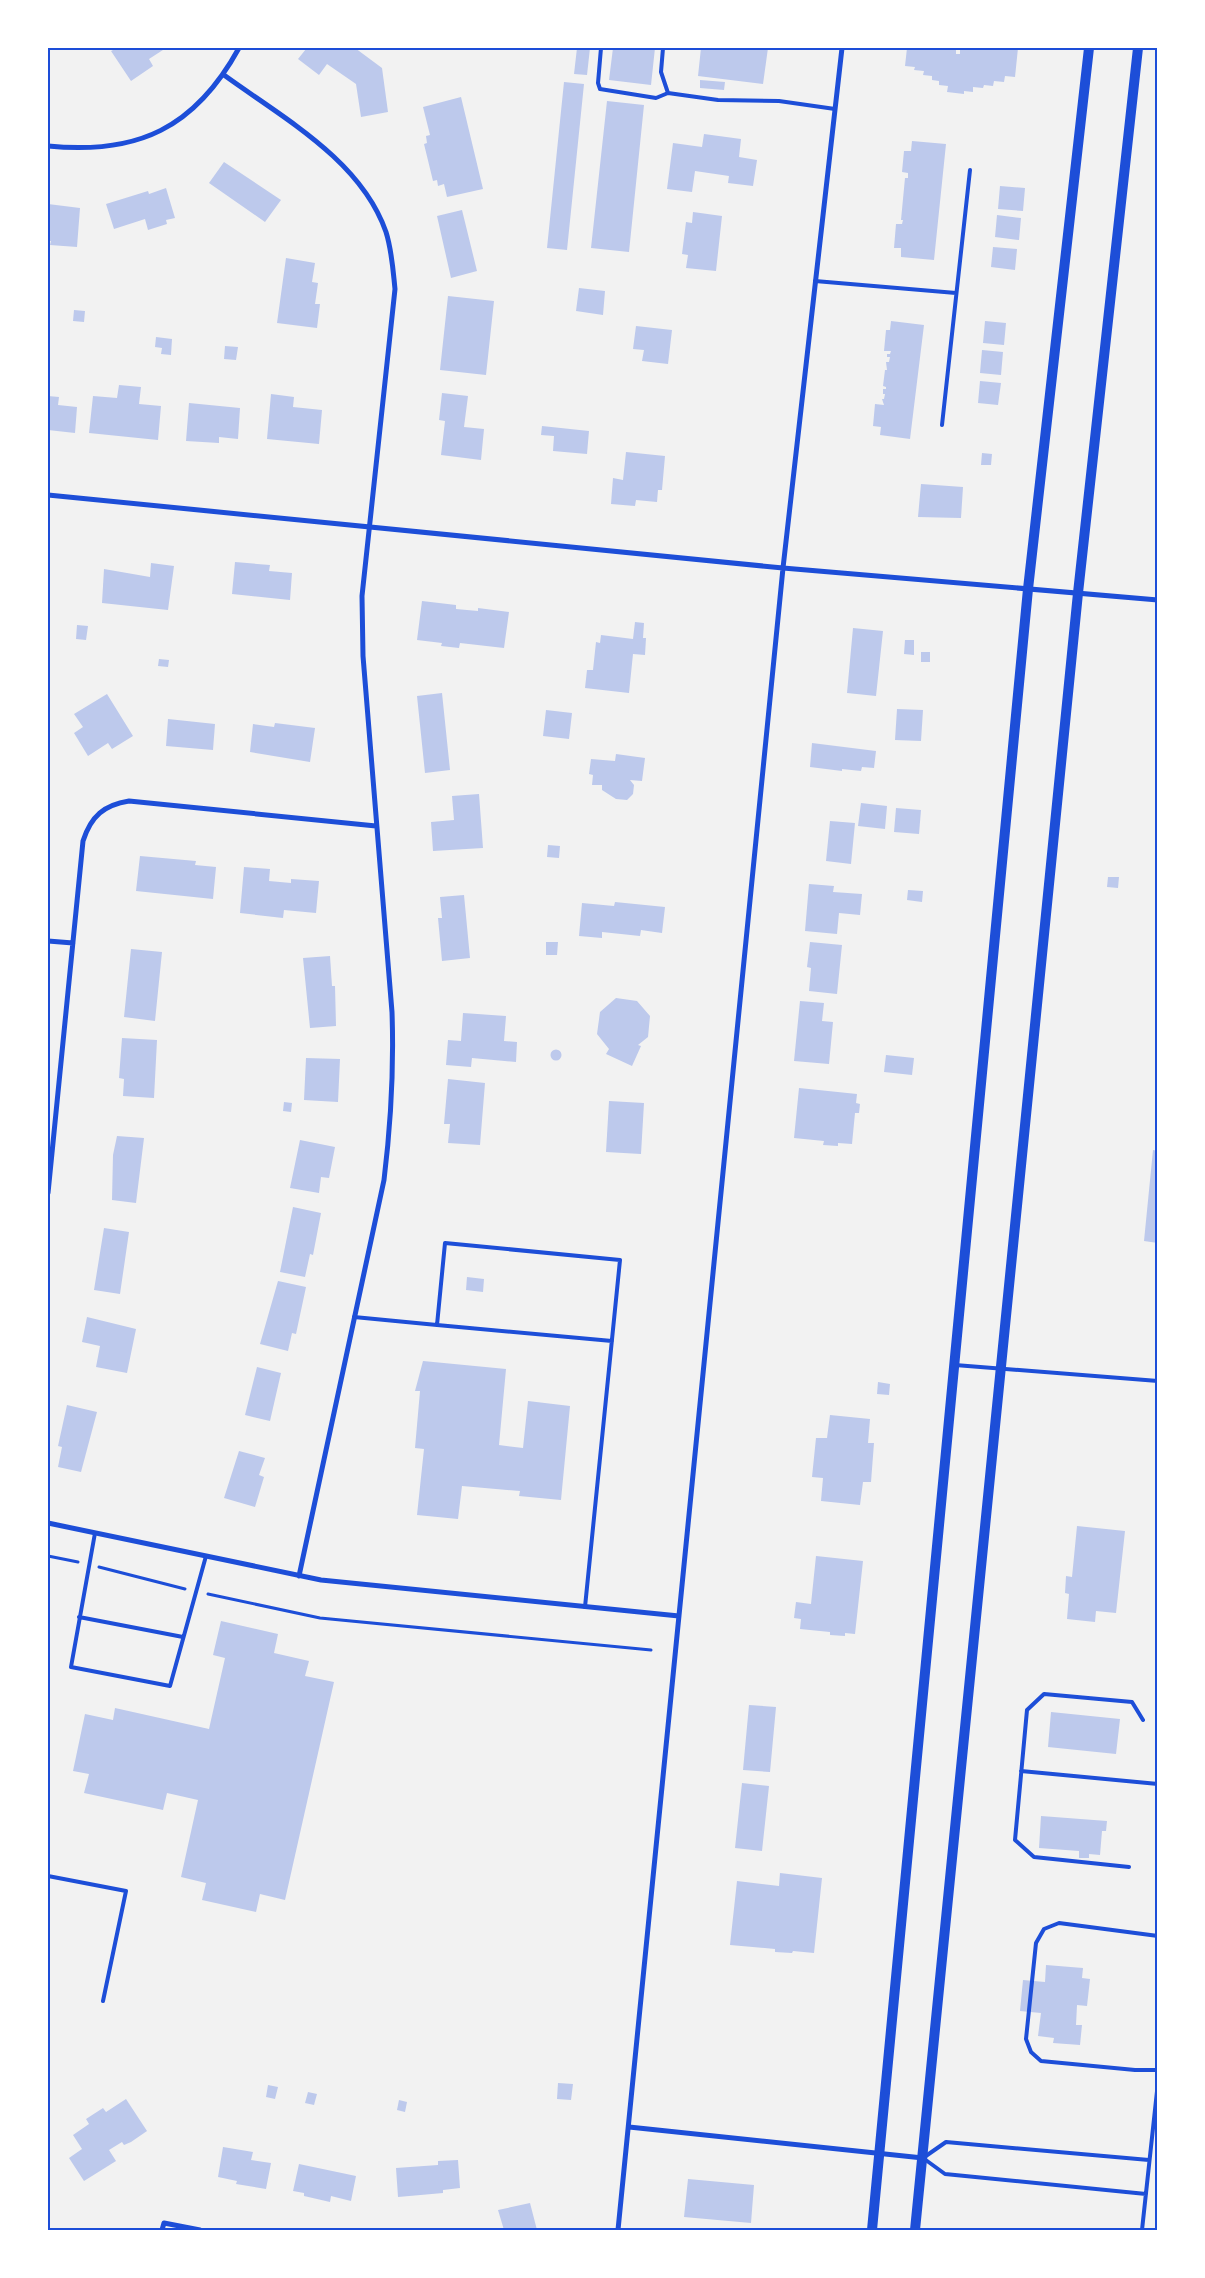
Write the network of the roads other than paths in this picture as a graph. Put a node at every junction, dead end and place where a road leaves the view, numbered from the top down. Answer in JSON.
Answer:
{"nodes":[{"id":1,"x":239,"y":48,"type":"edge"},
{"id":2,"x":601,"y":48,"type":"edge"},
{"id":3,"x":663,"y":48,"type":"edge"},
{"id":4,"x":842,"y":48,"type":"edge"},
{"id":5,"x":1089,"y":48,"type":"edge"},
{"id":6,"x":1138,"y":48,"type":"edge"},
{"id":7,"x":224,"y":75,"type":"junction"},
{"id":8,"x":668,"y":92,"type":"junction"},
{"id":9,"x":835,"y":109,"type":"junction"},
{"id":10,"x":48,"y":146,"type":"edge"},
{"id":11,"x":970,"y":170,"type":"dead end"},
{"id":12,"x":815,"y":281,"type":"junction"},
{"id":13,"x":956,"y":293,"type":"junction"},
{"id":14,"x":942,"y":425,"type":"dead end"},
{"id":15,"x":48,"y":494,"type":"edge"},
{"id":16,"x":368,"y":527,"type":"junction"},
{"id":17,"x":783,"y":568,"type":"junction"},
{"id":18,"x":1028,"y":589,"type":"junction"},
{"id":19,"x":1078,"y":593,"type":"junction"},
{"id":20,"x":1158,"y":600,"type":"edge"},
{"id":21,"x":376,"y":826,"type":"junction"},
{"id":22,"x":48,"y":941,"type":"edge"},
{"id":23,"x":73,"y":943,"type":"junction"},
{"id":24,"x":48,"y":1193,"type":"edge"},
{"id":25,"x":354,"y":1317,"type":"junction"},
{"id":26,"x":437,"y":1325,"type":"junction"},
{"id":27,"x":612,"y":1341,"type":"junction"},
{"id":28,"x":955,"y":1365,"type":"junction"},
{"id":29,"x":1000,"y":1370,"type":"junction"},
{"id":30,"x":1158,"y":1381,"type":"edge"},
{"id":31,"x":48,"y":1523,"type":"edge"},
{"id":32,"x":95,"y":1533,"type":"junction"},
{"id":33,"x":206,"y":1556,"type":"junction"},
{"id":34,"x":299,"y":1576,"type":"junction"},
{"id":35,"x":585,"y":1607,"type":"junction"},
{"id":36,"x":679,"y":1616,"type":"junction"},
{"id":37,"x":79,"y":1617,"type":"junction"},
{"id":38,"x":183,"y":1637,"type":"junction"},
{"id":39,"x":1143,"y":1720,"type":"dead end"},
{"id":40,"x":1021,"y":1770,"type":"junction"},
{"id":41,"x":1158,"y":1784,"type":"edge"},
{"id":42,"x":1129,"y":1867,"type":"dead end"},
{"id":43,"x":48,"y":1876,"type":"edge"},
{"id":44,"x":1158,"y":1936,"type":"edge"},
{"id":45,"x":103,"y":2001,"type":"dead end"},
{"id":46,"x":1158,"y":2070,"type":"edge"},
{"id":47,"x":1158,"y":2082,"type":"edge"},
{"id":48,"x":629,"y":2127,"type":"junction"},
{"id":49,"x":880,"y":2153,"type":"junction"},
{"id":50,"x":922,"y":2158,"type":"junction"},
{"id":51,"x":1149,"y":2160,"type":"junction"},
{"id":52,"x":1146,"y":2194,"type":"junction"},
{"id":53,"x":162,"y":2230,"type":"edge"},
{"id":54,"x":200,"y":2230,"type":"edge"},
{"id":55,"x":618,"y":2230,"type":"edge"},
{"id":56,"x":872,"y":2230,"type":"edge"},
{"id":57,"x":915,"y":2230,"type":"edge"},
{"id":58,"x":1142,"y":2230,"type":"edge"}],
"edges":[{"from":1,"to":7,"type":"street"},
{"from":2,"to":8,"type":"lane"},
{"from":3,"to":8,"type":"lane"},
{"from":4,"to":9,"type":"street"},
{"from":5,"to":18,"type":"main road"},
{"from":6,"to":19,"type":"main road"},
{"from":7,"to":10,"type":"street"},
{"from":7,"to":16,"type":"street"},
{"from":8,"to":9,"type":"lane"},
{"from":9,"to":12,"type":"street"},
{"from":11,"to":13,"type":"lane"},
{"from":12,"to":13,"type":"lane"},
{"from":12,"to":17,"type":"street"},
{"from":13,"to":14,"type":"lane"},
{"from":15,"to":16,"type":"street"},
{"from":16,"to":17,"type":"street"},
{"from":16,"to":21,"type":"street"},
{"from":17,"to":18,"type":"street"},
{"from":17,"to":36,"type":"street"},
{"from":18,"to":19,"type":"street"},
{"from":18,"to":28,"type":"main road"},
{"from":19,"to":20,"type":"street"},
{"from":19,"to":29,"type":"main road"},
{"from":21,"to":23,"type":"street"},
{"from":21,"to":25,"type":"street"},
{"from":22,"to":23,"type":"street"},
{"from":23,"to":24,"type":"street"},
{"from":25,"to":26,"type":"lane"},
{"from":25,"to":34,"type":"street"},
{"from":26,"to":27,"type":"lane"},
{"from":26,"to":27,"type":"lane"},
{"from":27,"to":35,"type":"lane"},
{"from":28,"to":29,"type":"lane"},
{"from":28,"to":49,"type":"main road"},
{"from":29,"to":30,"type":"lane"},
{"from":29,"to":50,"type":"main road"},
{"from":31,"to":32,"type":"street"},
{"from":32,"to":33,"type":"street"},
{"from":32,"to":37,"type":"lane"},
{"from":33,"to":34,"type":"street"},
{"from":33,"to":38,"type":"lane"},
{"from":34,"to":35,"type":"street"},
{"from":35,"to":36,"type":"street"},
{"from":36,"to":48,"type":"street"},
{"from":37,"to":38,"type":"lane"},
{"from":37,"to":38,"type":"lane"},
{"from":39,"to":40,"type":"lane"},
{"from":40,"to":41,"type":"lane"},
{"from":40,"to":42,"type":"lane"},
{"from":43,"to":45,"type":"lane"},
{"from":44,"to":46,"type":"lane"},
{"from":47,"to":51,"type":"lane"},
{"from":48,"to":49,"type":"street"},
{"from":48,"to":55,"type":"street"},
{"from":49,"to":50,"type":"street"},
{"from":49,"to":56,"type":"main road"},
{"from":50,"to":51,"type":"lane"},
{"from":50,"to":52,"type":"lane"},
{"from":50,"to":57,"type":"main road"},
{"from":51,"to":52,"type":"lane"},
{"from":52,"to":58,"type":"lane"},
{"from":53,"to":54,"type":"street"}]}
